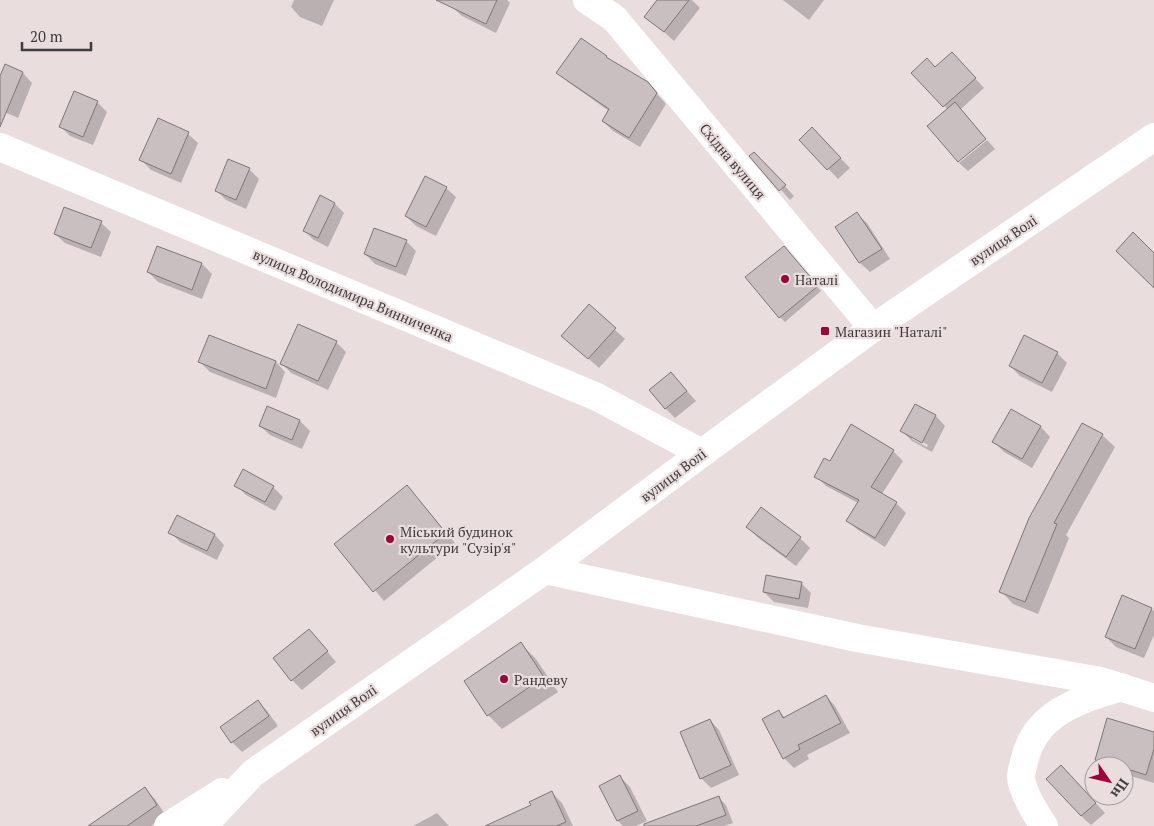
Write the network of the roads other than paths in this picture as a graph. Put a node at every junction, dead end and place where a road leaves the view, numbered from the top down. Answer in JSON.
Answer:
{"nodes":[{"id":1,"x":587,"y":0,"type":"edge"},
{"id":2,"x":1154,"y":137,"type":"edge"},
{"id":3,"x":0,"y":147,"type":"edge"},
{"id":4,"x":873,"y":328,"type":"junction"},
{"id":5,"x":702,"y":453,"type":"junction"},
{"id":6,"x":546,"y":570,"type":"junction"},
{"id":7,"x":1121,"y":687,"type":"junction"},
{"id":8,"x":1154,"y":698,"type":"edge"},
{"id":9,"x":253,"y":773,"type":"junction"},
{"id":10,"x":168,"y":826,"type":"edge"},
{"id":11,"x":204,"y":826,"type":"edge"},
{"id":12,"x":1044,"y":826,"type":"edge"}],
"edges":[{"from":1,"to":4,"type":"street","name":"Східна вулиця"},
{"from":2,"to":4,"type":"street","name":"вулиця Волі"},
{"from":3,"to":5,"type":"street","name":"вулиця Володимира Винниченка"},
{"from":4,"to":5,"type":"street","name":"вулиця Волі"},
{"from":5,"to":6,"type":"street","name":"вулиця Волі"},
{"from":6,"to":7,"type":"street"},
{"from":6,"to":9,"type":"street","name":"вулиця Волі"},
{"from":7,"to":8,"type":"street"},
{"from":7,"to":12,"type":"street"},
{"from":9,"to":10,"type":"street"},
{"from":9,"to":11,"type":"street","name":"вулиця Волі"}]}
